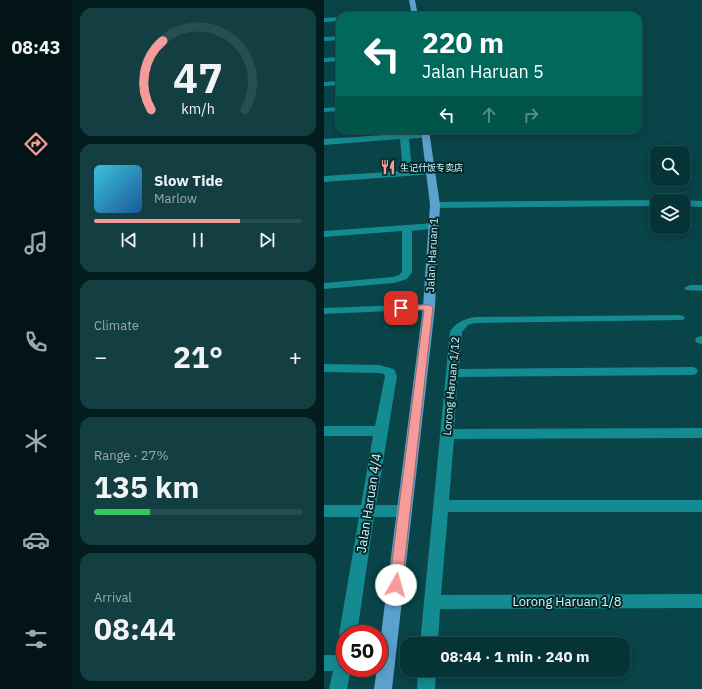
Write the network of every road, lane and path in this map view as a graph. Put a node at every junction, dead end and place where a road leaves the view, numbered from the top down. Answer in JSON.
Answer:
{"nodes":[{"id":1,"x":412,"y":0,"type":"edge"},
{"id":2,"x":414,"y":12,"type":"edge"},
{"id":3,"x":336,"y":19,"type":"edge"},
{"id":4,"x":324,"y":20,"type":"edge"},
{"id":5,"x":336,"y":38,"type":"edge"},
{"id":6,"x":324,"y":39,"type":"edge"},
{"id":7,"x":336,"y":58,"type":"edge"},
{"id":8,"x":324,"y":60,"type":"edge"},
{"id":9,"x":336,"y":83,"type":"edge"},
{"id":10,"x":324,"y":84,"type":"edge"},
{"id":11,"x":336,"y":109,"type":"edge"},
{"id":12,"x":324,"y":110,"type":"edge"},
{"id":13,"x":395,"y":134,"type":"edge"},
{"id":14,"x":404,"y":134,"type":"edge"},
{"id":15,"x":426,"y":134,"type":"edge"},
{"id":16,"x":324,"y":142,"type":"edge"},
{"id":17,"x":408,"y":172,"type":"junction"},
{"id":18,"x":430,"y":172,"type":"junction"},
{"id":19,"x":324,"y":179,"type":"edge"},
{"id":20,"x":650,"y":203,"type":"edge"},
{"id":21,"x":690,"y":203,"type":"edge"},
{"id":22,"x":702,"y":204,"type":"edge"},
{"id":23,"x":435,"y":205,"type":"junction"},
{"id":24,"x":434,"y":226,"type":"junction"},
{"id":25,"x":407,"y":228,"type":"junction"},
{"id":26,"x":324,"y":234,"type":"edge"},
{"id":27,"x":324,"y":286,"type":"edge"},
{"id":28,"x":690,"y":288,"type":"dead end"},
{"id":29,"x":702,"y":288,"type":"edge"},
{"id":30,"x":429,"y":307,"type":"junction"},
{"id":31,"x":324,"y":311,"type":"edge"},
{"id":32,"x":679,"y":318,"type":"dead end"},
{"id":33,"x":324,"y":368,"type":"edge"},
{"id":34,"x":692,"y":371,"type":"dead end"},
{"id":35,"x":452,"y":373,"type":"junction"},
{"id":36,"x":324,"y":431,"type":"edge"},
{"id":37,"x":381,"y":431,"type":"junction"},
{"id":38,"x":702,"y":433,"type":"edge"},
{"id":39,"x":447,"y":434,"type":"junction"},
{"id":40,"x":440,"y":506,"type":"junction"},
{"id":41,"x":702,"y":506,"type":"edge"},
{"id":42,"x":324,"y":511,"type":"edge"},
{"id":43,"x":368,"y":511,"type":"junction"},
{"id":44,"x":405,"y":511,"type":"junction"},
{"id":45,"x":702,"y":601,"type":"edge"},
{"id":46,"x":433,"y":602,"type":"junction"},
{"id":47,"x":349,"y":625,"type":"edge"},
{"id":48,"x":430,"y":637,"type":"edge"},
{"id":49,"x":336,"y":659,"type":"edge"},
{"id":50,"x":324,"y":663,"type":"edge"},
{"id":51,"x":340,"y":677,"type":"edge"},
{"id":52,"x":427,"y":677,"type":"edge"},
{"id":53,"x":338,"y":689,"type":"edge"},
{"id":54,"x":383,"y":689,"type":"edge"},
{"id":55,"x":426,"y":689,"type":"edge"}],
"edges":[{"from":1,"to":2,"type":"main road"},
{"from":3,"to":4,"type":"street"},
{"from":5,"to":6,"type":"street"},
{"from":7,"to":8,"type":"street"},
{"from":9,"to":10,"type":"street"},
{"from":11,"to":12,"type":"street"},
{"from":13,"to":16,"type":"street"},
{"from":14,"to":17,"type":"street"},
{"from":15,"to":18,"type":"main road","name":"Jalan Haruan 1"},
{"from":17,"to":18,"type":"street"},
{"from":17,"to":19,"type":"street"},
{"from":18,"to":23,"type":"main road","name":"Jalan Haruan 1"},
{"from":20,"to":23,"type":"street"},
{"from":21,"to":22,"type":"street"},
{"from":23,"to":24,"type":"main road","name":"Jalan Haruan 1"},
{"from":24,"to":25,"type":"street"},
{"from":24,"to":30,"type":"main road","name":"Jalan Haruan 1"},
{"from":25,"to":26,"type":"street"},
{"from":25,"to":27,"type":"street"},
{"from":28,"to":29,"type":"street"},
{"from":30,"to":31,"type":"street"},
{"from":30,"to":44,"type":"main road","name":"Jalan Haruan 1"},
{"from":32,"to":35,"type":"street","name":"Lorong Haruan 1/12"},
{"from":33,"to":37,"type":"street","name":"Jalan Haruan 4/4"},
{"from":34,"to":35,"type":"street"},
{"from":35,"to":39,"type":"street","name":"Lorong Haruan 1/12"},
{"from":36,"to":37,"type":"street"},
{"from":37,"to":43,"type":"street","name":"Jalan Haruan 4/4"},
{"from":38,"to":39,"type":"street"},
{"from":39,"to":40,"type":"street","name":"Lorong Haruan 1/12"},
{"from":40,"to":41,"type":"street"},
{"from":40,"to":46,"type":"street","name":"Lorong Haruan 1/12"},
{"from":42,"to":43,"type":"street"},
{"from":43,"to":44,"type":"street"},
{"from":43,"to":47,"type":"street","name":"Jalan Haruan 4/4"},
{"from":44,"to":54,"type":"main road","name":"Jalan Haruan 1"},
{"from":45,"to":46,"type":"street","name":"Lorong Haruan 1/8"},
{"from":46,"to":48,"type":"street","name":"Lorong Haruan 1/12"},
{"from":49,"to":50,"type":"street"},
{"from":51,"to":53,"type":"street"},
{"from":52,"to":55,"type":"street"}]}
